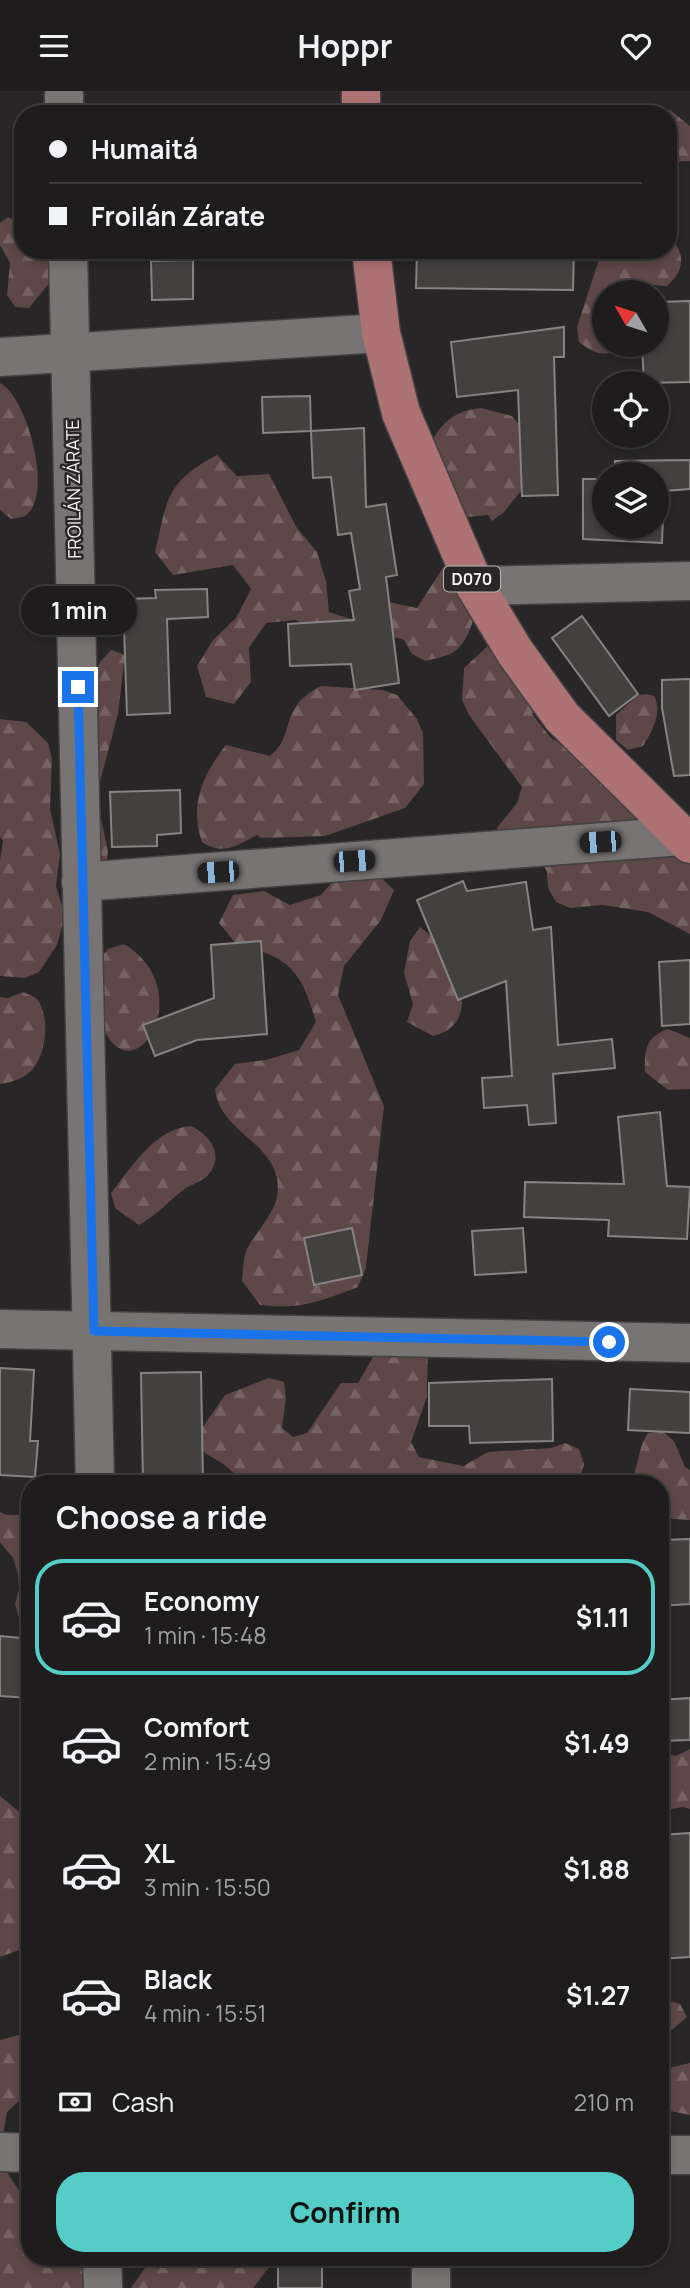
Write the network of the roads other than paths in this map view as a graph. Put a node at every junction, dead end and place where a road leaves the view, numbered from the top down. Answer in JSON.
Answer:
{"nodes":[{"id":1,"x":68,"y":259,"type":"edge"},
{"id":2,"x":372,"y":259,"type":"edge"},
{"id":3,"x":381,"y":333,"type":"junction"},
{"id":4,"x":72,"y":352,"type":"junction"},
{"id":5,"x":0,"y":357,"type":"edge"},
{"id":6,"x":690,"y":582,"type":"edge"},
{"id":7,"x":475,"y":586,"type":"junction"},
{"id":8,"x":686,"y":840,"type":"edge"},
{"id":9,"x":81,"y":882,"type":"junction"},
{"id":10,"x":0,"y":1329,"type":"edge"},
{"id":11,"x":94,"y":1331,"type":"junction"},
{"id":12,"x":690,"y":1343,"type":"edge"},
{"id":13,"x":95,"y":1475,"type":"edge"},
{"id":14,"x":0,"y":2152,"type":"edge"},
{"id":15,"x":21,"y":2153,"type":"edge"},
{"id":16,"x":669,"y":2155,"type":"edge"},
{"id":17,"x":690,"y":2155,"type":"edge"},
{"id":18,"x":102,"y":2266,"type":"edge"},
{"id":19,"x":431,"y":2266,"type":"edge"},
{"id":20,"x":103,"y":2288,"type":"edge"},
{"id":21,"x":431,"y":2288,"type":"edge"}],
"edges":[{"from":1,"to":4,"type":"street","name":"FROILÁN ZÁRATE"},
{"from":2,"to":3,"type":"main road","number":"D070"},
{"from":3,"to":4,"type":"street"},
{"from":3,"to":7,"type":"main road","number":"D070"},
{"from":4,"to":5,"type":"street"},
{"from":4,"to":9,"type":"street","name":"FROILÁN ZÁRATE"},
{"from":6,"to":7,"type":"street"},
{"from":7,"to":8,"type":"main road","number":"D070"},
{"from":8,"to":9,"type":"street"},
{"from":9,"to":11,"type":"street","name":"FROILÁN ZÁRATE"},
{"from":10,"to":11,"type":"street"},
{"from":11,"to":12,"type":"street"},
{"from":11,"to":13,"type":"street","name":"FROILÁN ZÁRATE"},
{"from":14,"to":15,"type":"street"},
{"from":16,"to":17,"type":"street"},
{"from":18,"to":20,"type":"street"},
{"from":19,"to":21,"type":"street"}]}
